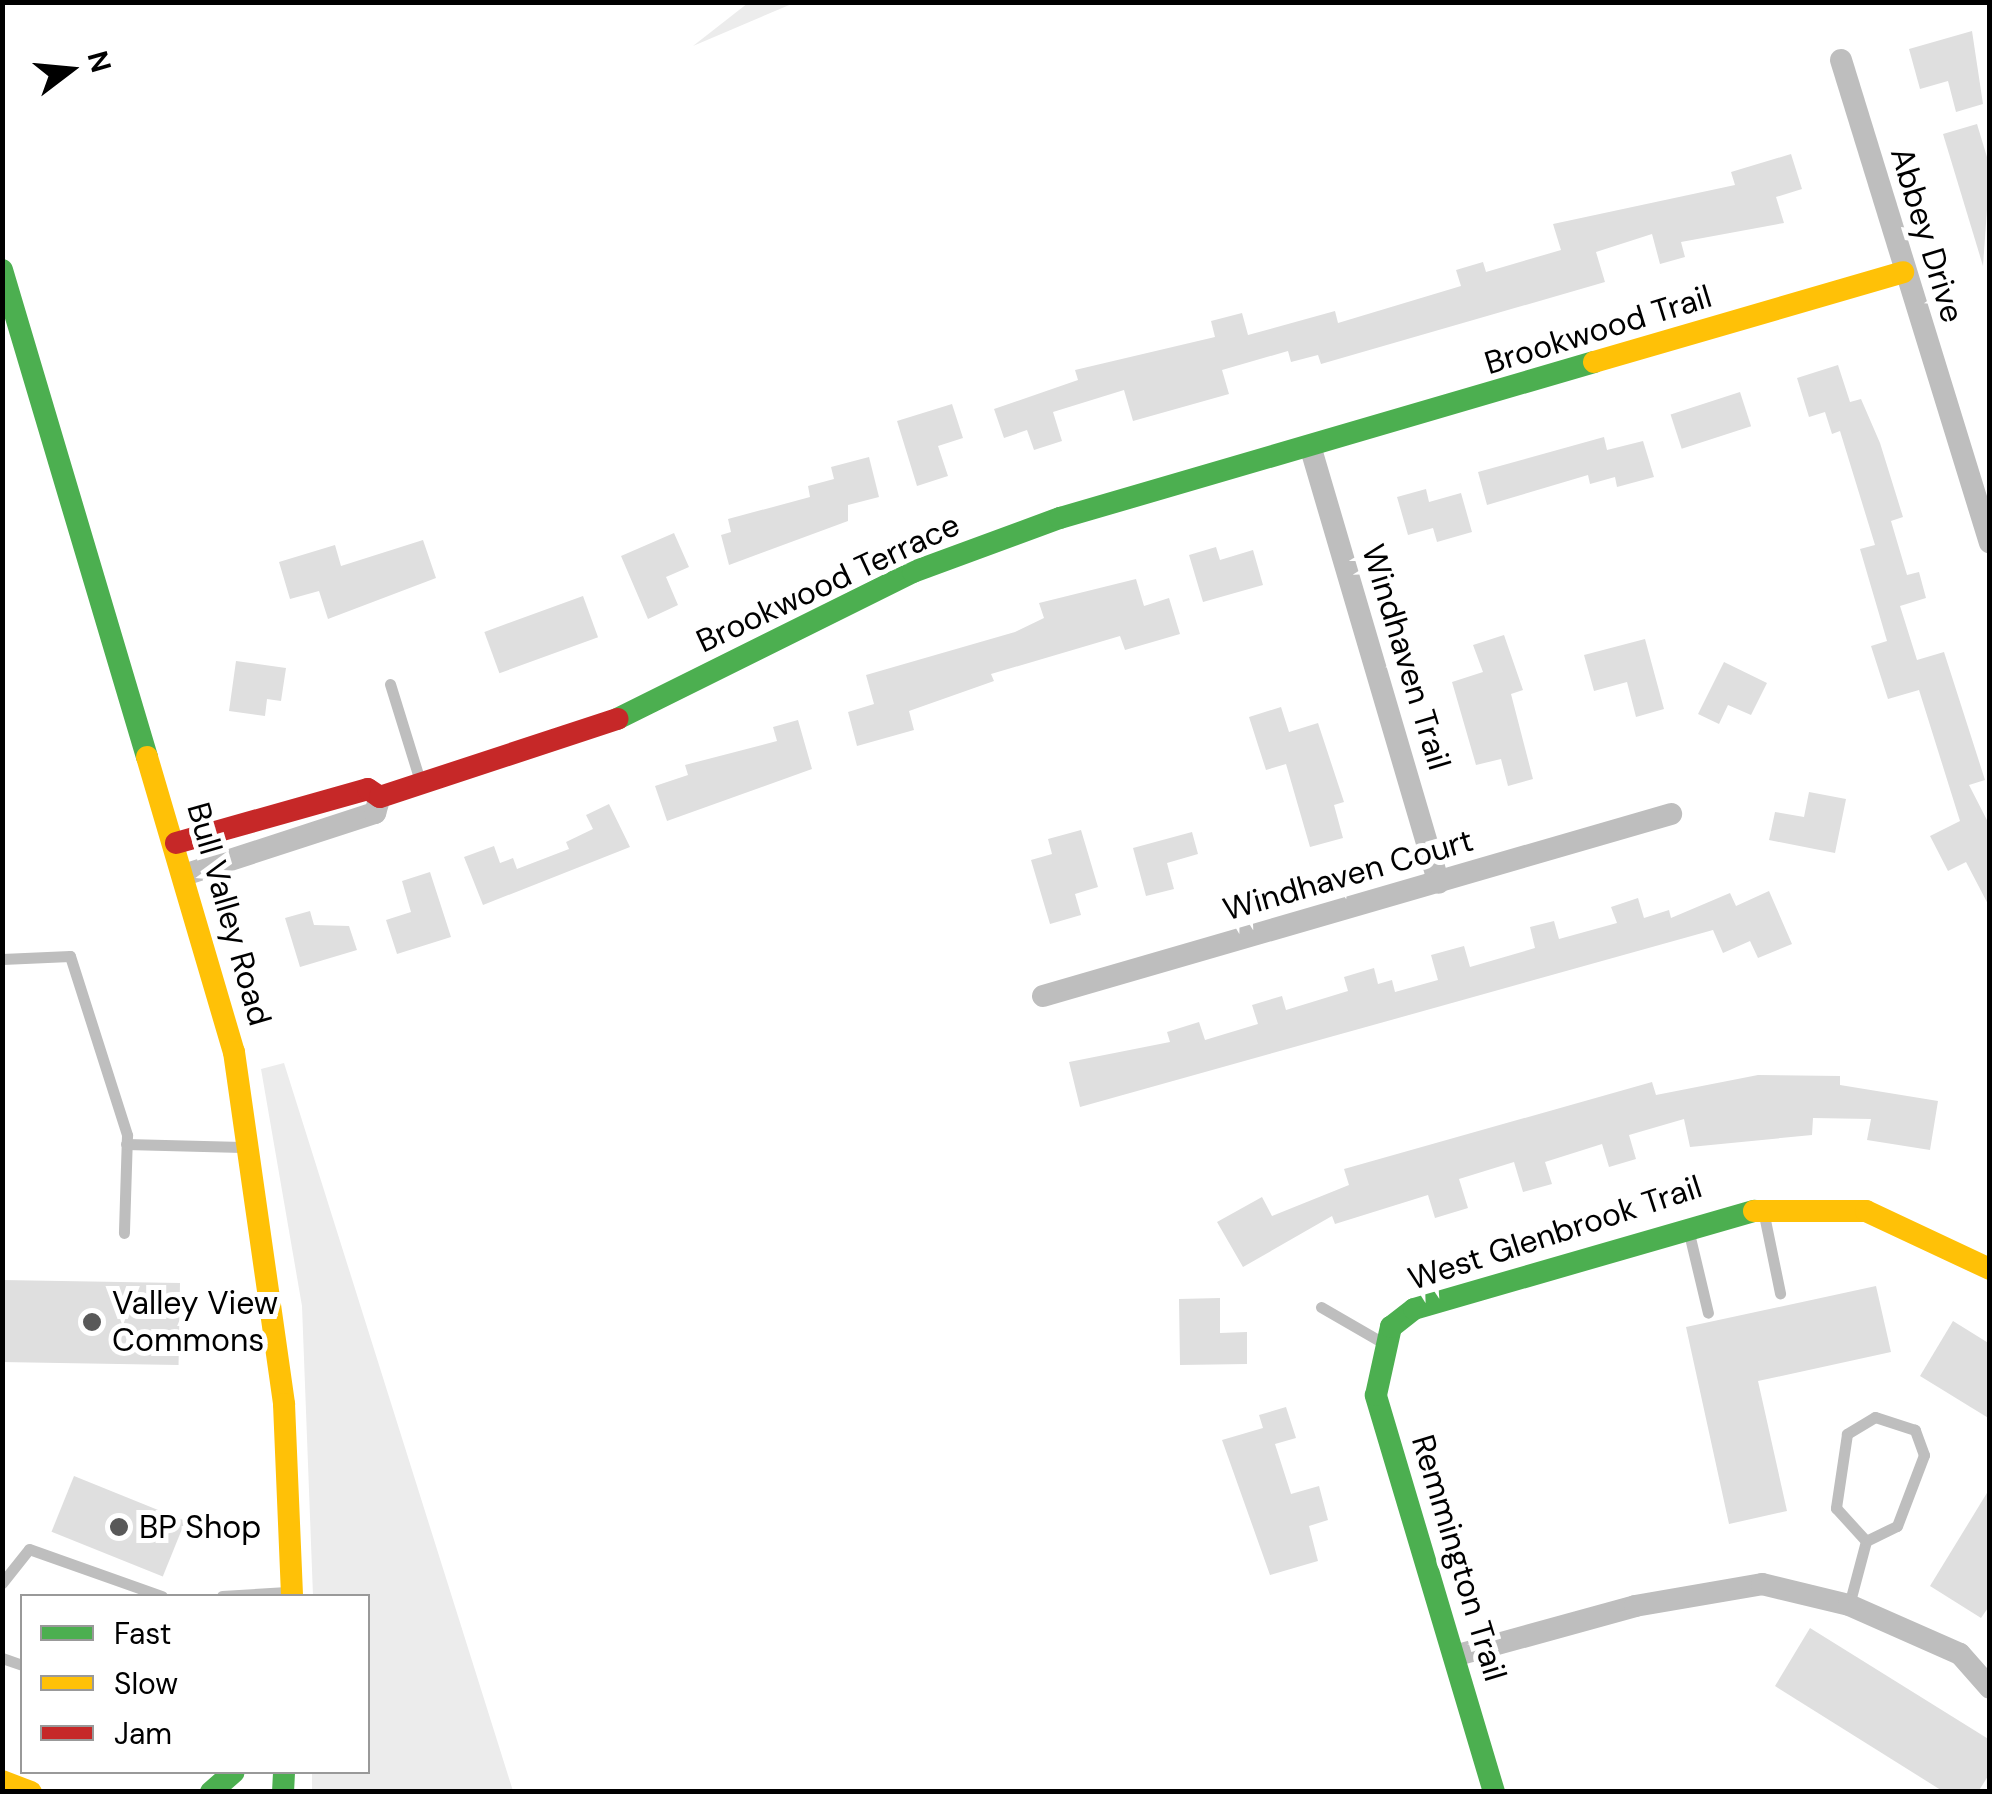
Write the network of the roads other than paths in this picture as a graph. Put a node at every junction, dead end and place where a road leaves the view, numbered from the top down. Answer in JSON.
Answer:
{"nodes":[{"id":1,"x":1842,"y":60,"type":"dead end"},
{"id":2,"x":2,"y":270,"type":"edge"},
{"id":3,"x":1903,"y":272,"type":"junction"},
{"id":4,"x":1311,"y":449,"type":"junction"},
{"id":5,"x":1990,"y":543,"type":"edge"},
{"id":6,"x":390,"y":684,"type":"dead end"},
{"id":7,"x":421,"y":785,"type":"junction"},
{"id":8,"x":380,"y":798,"type":"junction"},
{"id":9,"x":1671,"y":814,"type":"dead end"},
{"id":10,"x":176,"y":843,"type":"junction"},
{"id":11,"x":186,"y":874,"type":"junction"},
{"id":12,"x":1439,"y":884,"type":"junction"},
{"id":13,"x":2,"y":959,"type":"edge"},
{"id":14,"x":1043,"y":996,"type":"dead end"},
{"id":15,"x":126,"y":1144,"type":"junction"},
{"id":16,"x":253,"y":1147,"type":"junction"},
{"id":17,"x":1763,"y":1211,"type":"junction"},
{"id":18,"x":1686,"y":1220,"type":"junction"},
{"id":19,"x":124,"y":1234,"type":"dead end"},
{"id":20,"x":1990,"y":1269,"type":"edge"},
{"id":21,"x":1780,"y":1293,"type":"dead end"},
{"id":22,"x":1321,"y":1307,"type":"dead end"},
{"id":23,"x":1708,"y":1314,"type":"dead end"},
{"id":24,"x":1382,"y":1343,"type":"junction"},
{"id":25,"x":1866,"y":1541,"type":"junction"},
{"id":26,"x":2,"y":1583,"type":"edge"},
{"id":27,"x":156,"y":1594,"type":"edge"},
{"id":28,"x":292,"y":1594,"type":"edge"},
{"id":29,"x":1849,"y":1605,"type":"junction"},
{"id":30,"x":1454,"y":1656,"type":"junction"},
{"id":31,"x":1990,"y":1688,"type":"edge"},
{"id":32,"x":232,"y":1774,"type":"edge"},
{"id":33,"x":2,"y":1781,"type":"edge"},
{"id":34,"x":31,"y":1792,"type":"edge"},
{"id":35,"x":212,"y":1792,"type":"edge"},
{"id":36,"x":1494,"y":1792,"type":"edge"}],
"edges":[{"from":1,"to":3,"type":"street","name":"Abbey Drive"},
{"from":2,"to":10,"type":"street","name":"Bull Valley Road"},
{"from":3,"to":4,"type":"street","name":"Brookwood Trail"},
{"from":3,"to":5,"type":"street","name":"Abbey Drive"},
{"from":4,"to":7,"type":"street","name":"Brookwood Terrace"},
{"from":4,"to":12,"type":"street","name":"Windhaven Trail"},
{"from":6,"to":7,"type":"lane"},
{"from":7,"to":8,"type":"street","name":"Brookwood Terrace"},
{"from":8,"to":10,"type":"street","name":"Brookwood Terrace"},
{"from":8,"to":11,"type":"street","name":"Brookwood Terrace"},
{"from":9,"to":12,"type":"street","name":"Windhaven Court"},
{"from":10,"to":11,"type":"street","name":"Bull Valley Road"},
{"from":11,"to":16,"type":"street","name":"Bull Valley Road"},
{"from":12,"to":14,"type":"street","name":"Windhaven Court"},
{"from":13,"to":15,"type":"lane"},
{"from":15,"to":16,"type":"lane"},
{"from":15,"to":19,"type":"lane"},
{"from":16,"to":28,"type":"street","name":"Bull Valley Road"},
{"from":17,"to":18,"type":"street","name":"West Glenbrook Trail"},
{"from":17,"to":20,"type":"street","name":"West Glenbrook Trail"},
{"from":17,"to":21,"type":"lane"},
{"from":18,"to":23,"type":"lane"},
{"from":18,"to":24,"type":"street","name":"West Glenbrook Trail"},
{"from":22,"to":24,"type":"lane"},
{"from":24,"to":30,"type":"street","name":"Remmington Trail"},
{"from":25,"to":25,"type":"lane"},
{"from":25,"to":29,"type":"lane"},
{"from":26,"to":27,"type":"lane"},
{"from":29,"to":30,"type":"street"},
{"from":29,"to":31,"type":"street"},
{"from":30,"to":36,"type":"street","name":"Remmington Trail"},
{"from":32,"to":35,"type":"street"},
{"from":33,"to":34,"type":"street"}]}
